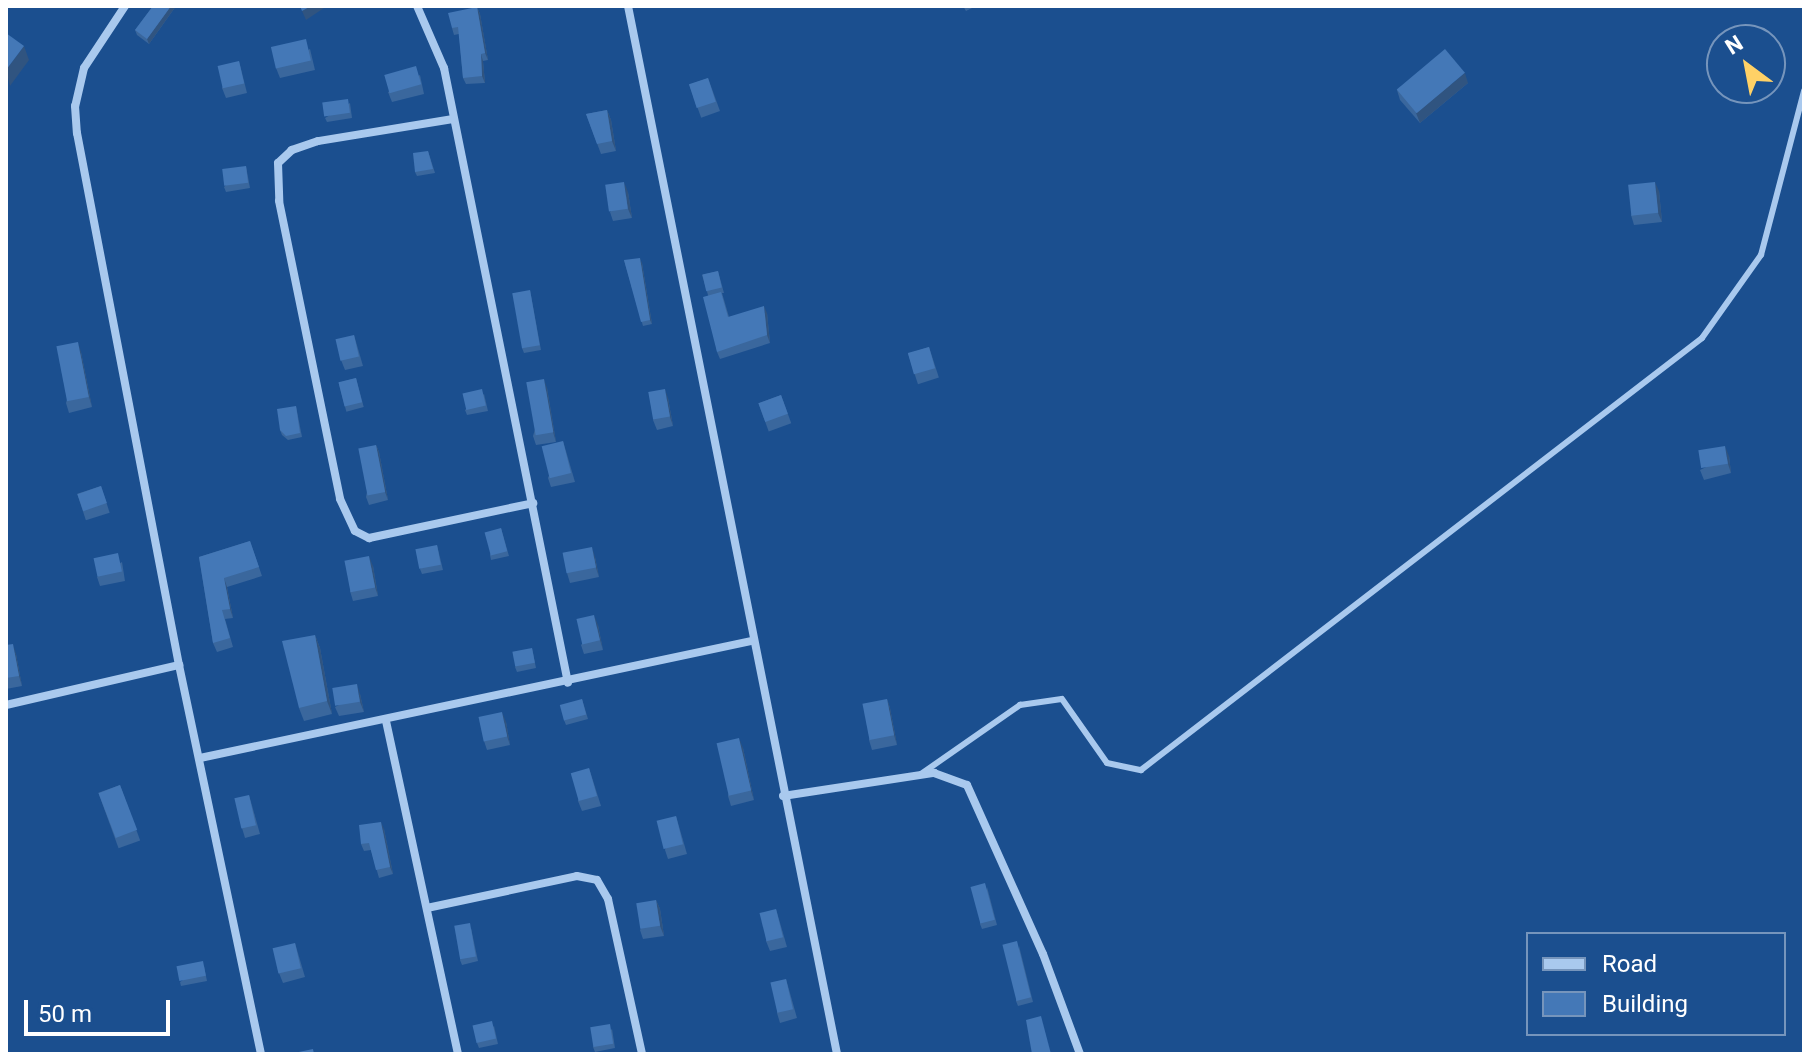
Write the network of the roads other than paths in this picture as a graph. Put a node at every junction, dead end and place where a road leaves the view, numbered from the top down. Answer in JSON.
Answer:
{"nodes":[{"id":1,"x":125,"y":6,"type":"edge"},
{"id":2,"x":417,"y":6,"type":"edge"},
{"id":3,"x":628,"y":6,"type":"edge"},
{"id":4,"x":1804,"y":91,"type":"edge"},
{"id":5,"x":453,"y":119,"type":"junction"},
{"id":6,"x":533,"y":503,"type":"junction"},
{"id":7,"x":751,"y":641,"type":"junction"},
{"id":8,"x":179,"y":665,"type":"junction"},
{"id":9,"x":568,"y":683,"type":"junction"},
{"id":10,"x":6,"y":705,"type":"edge"},
{"id":11,"x":386,"y":721,"type":"junction"},
{"id":12,"x":200,"y":758,"type":"junction"},
{"id":13,"x":921,"y":774,"type":"junction"},
{"id":14,"x":783,"y":796,"type":"junction"},
{"id":15,"x":427,"y":908,"type":"junction"},
{"id":16,"x":261,"y":1054,"type":"edge"},
{"id":17,"x":458,"y":1054,"type":"edge"},
{"id":18,"x":642,"y":1054,"type":"edge"},
{"id":19,"x":837,"y":1054,"type":"edge"},
{"id":20,"x":1080,"y":1054,"type":"edge"}],
"edges":[{"from":1,"to":8,"type":"street"},
{"from":2,"to":5,"type":"street"},
{"from":3,"to":7,"type":"street"},
{"from":4,"to":13,"type":"lane"},
{"from":5,"to":6,"type":"street"},
{"from":5,"to":6,"type":"street"},
{"from":6,"to":9,"type":"street"},
{"from":7,"to":9,"type":"street"},
{"from":7,"to":14,"type":"street"},
{"from":8,"to":10,"type":"street"},
{"from":8,"to":12,"type":"street"},
{"from":9,"to":11,"type":"street"},
{"from":11,"to":12,"type":"street"},
{"from":11,"to":15,"type":"street"},
{"from":12,"to":16,"type":"street"},
{"from":13,"to":14,"type":"street"},
{"from":13,"to":20,"type":"street"},
{"from":14,"to":19,"type":"street"},
{"from":15,"to":17,"type":"street"},
{"from":15,"to":18,"type":"street"}]}
